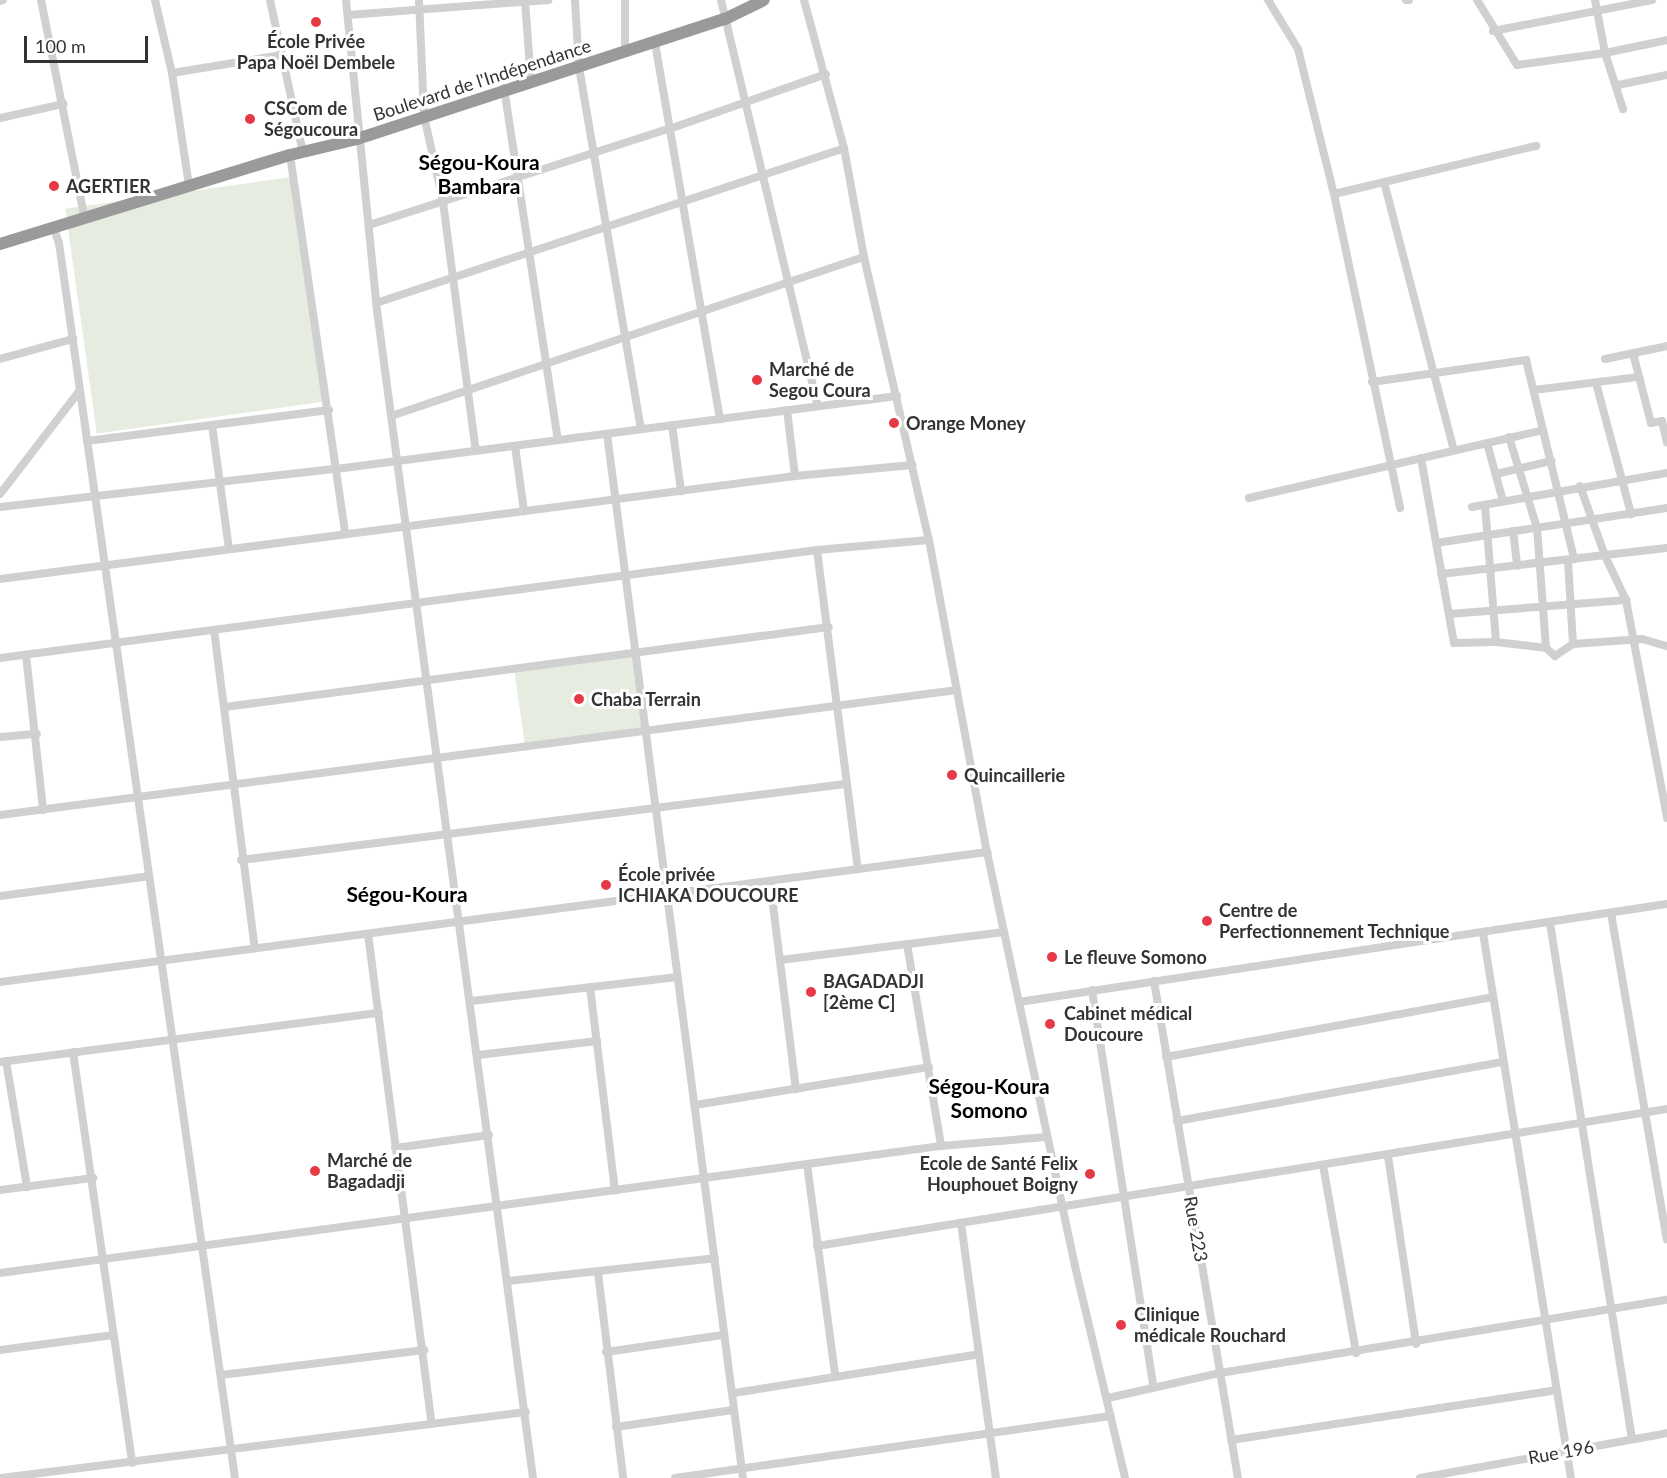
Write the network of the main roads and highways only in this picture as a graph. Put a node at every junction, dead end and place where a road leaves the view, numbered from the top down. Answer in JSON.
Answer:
{"nodes":[{"id":1,"x":765,"y":0,"type":"edge"},
{"id":2,"x":0,"y":244,"type":"edge"}],
"edges":[{"from":1,"to":2,"type":"highway","name":"Boulevard de l'Indépendance"}]}
